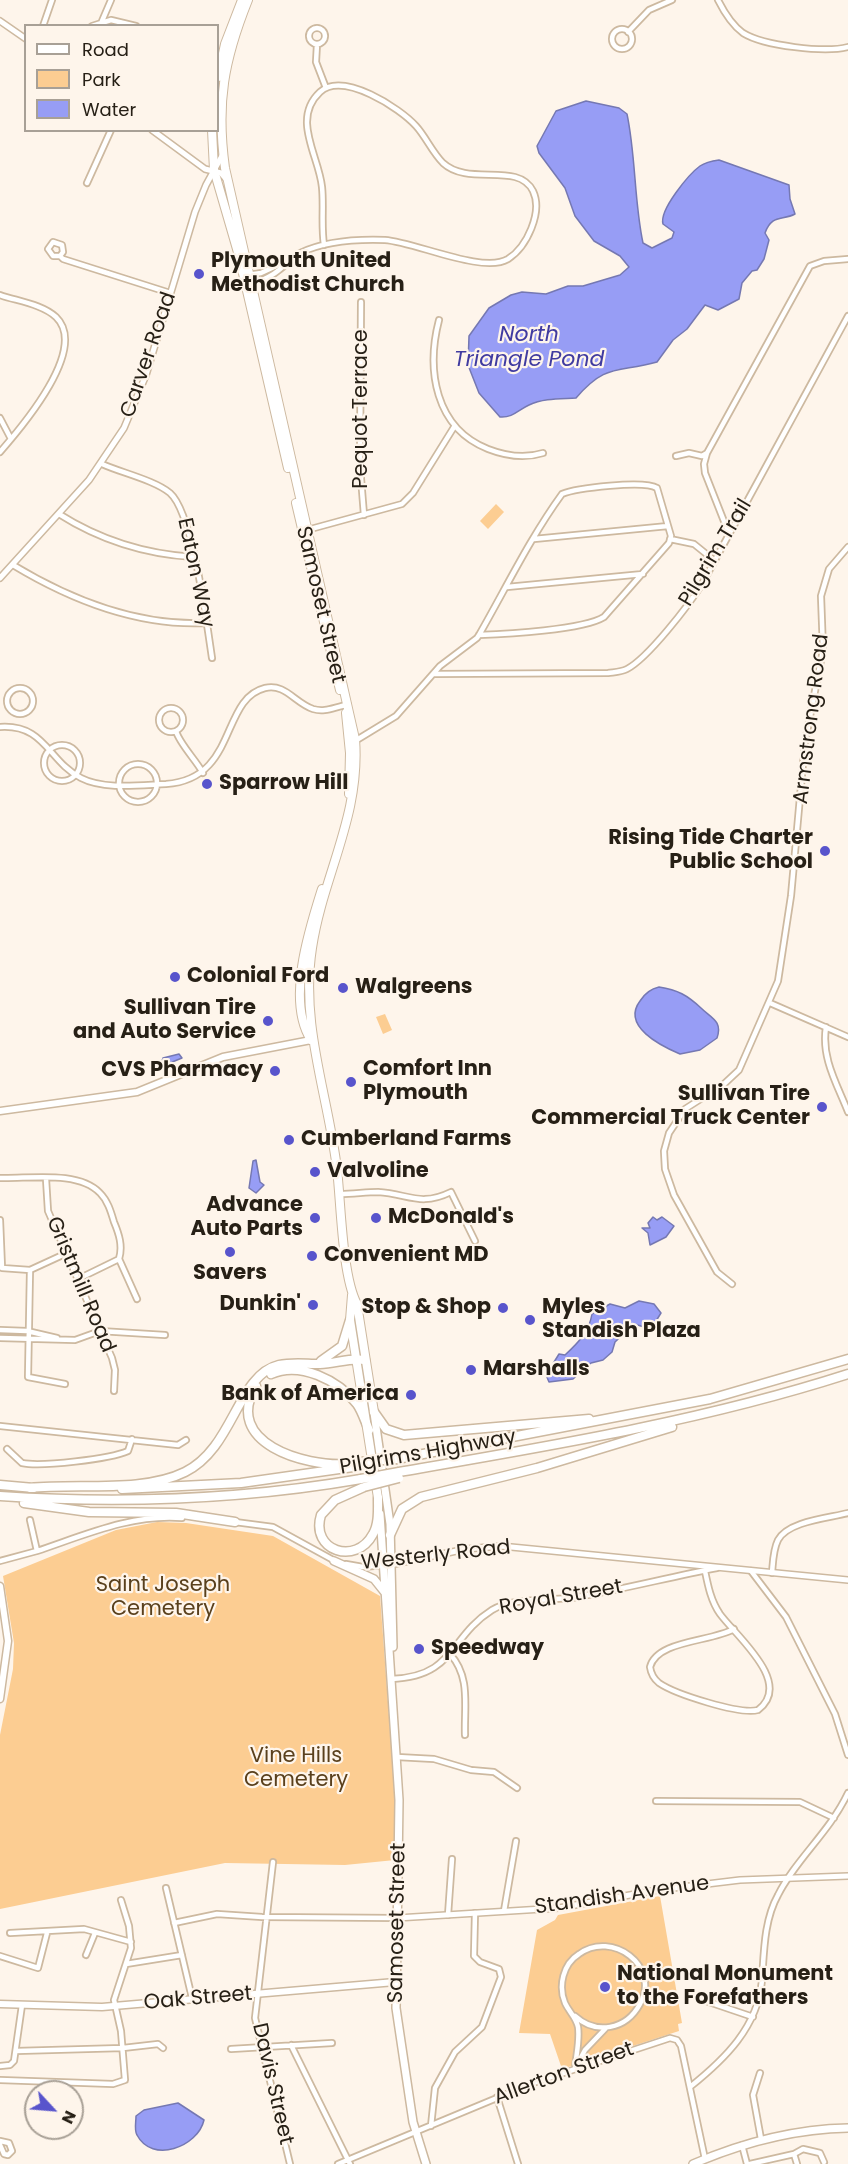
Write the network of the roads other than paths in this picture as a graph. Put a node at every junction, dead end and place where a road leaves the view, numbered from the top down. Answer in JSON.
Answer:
{"nodes":[{"id":1,"x":52,"y":0,"type":"edge"},
{"id":2,"x":111,"y":0,"type":"edge"},
{"id":3,"x":242,"y":0,"type":"edge"},
{"id":4,"x":248,"y":0,"type":"edge"},
{"id":5,"x":672,"y":0,"type":"edge"},
{"id":6,"x":718,"y":0,"type":"edge"},
{"id":7,"x":0,"y":21,"type":"edge"},
{"id":8,"x":102,"y":21,"type":"junction"},
{"id":9,"x":44,"y":24,"type":"edge"},
{"id":10,"x":96,"y":24,"type":"edge"},
{"id":11,"x":128,"y":24,"type":"edge"},
{"id":12,"x":628,"y":32,"type":"junction"},
{"id":13,"x":24,"y":38,"type":"edge"},
{"id":14,"x":316,"y":44,"type":"dead end"},
{"id":15,"x":848,"y":46,"type":"edge"},
{"id":16,"x":219,"y":72,"type":"edge"},
{"id":17,"x":326,"y":88,"type":"junction"},
{"id":18,"x":110,"y":132,"type":"edge"},
{"id":19,"x":155,"y":132,"type":"edge"},
{"id":20,"x":212,"y":132,"type":"edge"},
{"id":21,"x":223,"y":154,"type":"junction"},
{"id":22,"x":214,"y":170,"type":"junction"},
{"id":23,"x":227,"y":180,"type":"junction"},
{"id":24,"x":87,"y":183,"type":"dead end"},
{"id":25,"x":324,"y":245,"type":"junction"},
{"id":26,"x":60,"y":256,"type":"dead end"},
{"id":27,"x":292,"y":259,"type":"junction"},
{"id":28,"x":848,"y":259,"type":"edge"},
{"id":29,"x":247,"y":275,"type":"junction"},
{"id":30,"x":249,"y":285,"type":"junction"},
{"id":31,"x":170,"y":293,"type":"junction"},
{"id":32,"x":0,"y":295,"type":"edge"},
{"id":33,"x":361,"y":302,"type":"dead end"},
{"id":34,"x":848,"y":316,"type":"edge"},
{"id":35,"x":439,"y":320,"type":"dead end"},
{"id":36,"x":0,"y":418,"type":"edge"},
{"id":37,"x":454,"y":427,"type":"junction"},
{"id":38,"x":11,"y":440,"type":"junction"},
{"id":39,"x":0,"y":452,"type":"edge"},
{"id":40,"x":543,"y":453,"type":"dead end"},
{"id":41,"x":707,"y":453,"type":"junction"},
{"id":42,"x":676,"y":456,"type":"dead end"},
{"id":43,"x":102,"y":464,"type":"junction"},
{"id":44,"x":59,"y":514,"type":"junction"},
{"id":45,"x":364,"y":515,"type":"junction"},
{"id":46,"x":668,"y":526,"type":"junction"},
{"id":47,"x":305,"y":530,"type":"junction"},
{"id":48,"x":729,"y":534,"type":"junction"},
{"id":49,"x":534,"y":539,"type":"junction"},
{"id":50,"x":670,"y":539,"type":"junction"},
{"id":51,"x":848,"y":547,"type":"edge"},
{"id":52,"x":193,"y":557,"type":"junction"},
{"id":53,"x":715,"y":561,"type":"junction"},
{"id":54,"x":13,"y":565,"type":"junction"},
{"id":55,"x":643,"y":574,"type":"junction"},
{"id":56,"x":0,"y":578,"type":"edge"},
{"id":57,"x":507,"y":587,"type":"junction"},
{"id":58,"x":206,"y":623,"type":"junction"},
{"id":59,"x":479,"y":635,"type":"junction"},
{"id":60,"x":212,"y":658,"type":"dead end"},
{"id":61,"x":432,"y":675,"type":"junction"},
{"id":62,"x":347,"y":706,"type":"junction"},
{"id":63,"x":18,"y":713,"type":"junction"},
{"id":64,"x":0,"y":727,"type":"edge"},
{"id":65,"x":17,"y":728,"type":"junction"},
{"id":66,"x":176,"y":731,"type":"junction"},
{"id":67,"x":352,"y":741,"type":"junction"},
{"id":68,"x":50,"y":749,"type":"junction"},
{"id":69,"x":202,"y":773,"type":"junction"},
{"id":70,"x":75,"y":775,"type":"junction"},
{"id":71,"x":118,"y":784,"type":"junction"},
{"id":72,"x":157,"y":784,"type":"junction"},
{"id":73,"x":770,"y":1004,"type":"junction"},
{"id":74,"x":826,"y":1027,"type":"junction"},
{"id":75,"x":848,"y":1037,"type":"edge"},
{"id":76,"x":311,"y":1040,"type":"junction"},
{"id":77,"x":0,"y":1111,"type":"edge"},
{"id":78,"x":848,"y":1112,"type":"edge"},
{"id":79,"x":0,"y":1178,"type":"edge"},
{"id":80,"x":46,"y":1179,"type":"junction"},
{"id":81,"x":340,"y":1194,"type":"junction"},
{"id":82,"x":0,"y":1220,"type":"edge"},
{"id":83,"x":475,"y":1241,"type":"dead end"},
{"id":84,"x":67,"y":1253,"type":"junction"},
{"id":85,"x":120,"y":1259,"type":"junction"},
{"id":86,"x":30,"y":1270,"type":"junction"},
{"id":87,"x":78,"y":1279,"type":"junction"},
{"id":88,"x":732,"y":1284,"type":"dead end"},
{"id":89,"x":352,"y":1295,"type":"junction"},
{"id":90,"x":136,"y":1299,"type":"dead end"},
{"id":91,"x":350,"y":1320,"type":"junction"},
{"id":92,"x":0,"y":1330,"type":"edge"},
{"id":93,"x":27,"y":1331,"type":"junction"},
{"id":94,"x":100,"y":1331,"type":"junction"},
{"id":95,"x":165,"y":1335,"type":"dead end"},
{"id":96,"x":0,"y":1338,"type":"edge"},
{"id":97,"x":27,"y":1339,"type":"junction"},
{"id":98,"x":60,"y":1339,"type":"junction"},
{"id":99,"x":362,"y":1359,"type":"junction"},
{"id":100,"x":848,"y":1359,"type":"edge"},
{"id":101,"x":312,"y":1363,"type":"junction"},
{"id":102,"x":848,"y":1374,"type":"edge"},
{"id":103,"x":65,"y":1384,"type":"dead end"},
{"id":104,"x":114,"y":1391,"type":"dead end"},
{"id":105,"x":374,"y":1412,"type":"junction"},
{"id":106,"x":635,"y":1415,"type":"junction"},
{"id":107,"x":693,"y":1417,"type":"junction"},
{"id":108,"x":0,"y":1426,"type":"edge"},
{"id":109,"x":369,"y":1430,"type":"junction"},
{"id":110,"x":132,"y":1439,"type":"junction"},
{"id":111,"x":186,"y":1440,"type":"dead end"},
{"id":112,"x":7,"y":1449,"type":"dead end"},
{"id":113,"x":359,"y":1464,"type":"junction"},
{"id":114,"x":362,"y":1483,"type":"junction"},
{"id":115,"x":0,"y":1485,"type":"edge"},
{"id":116,"x":30,"y":1488,"type":"junction"},
{"id":117,"x":0,"y":1497,"type":"edge"},
{"id":118,"x":378,"y":1498,"type":"junction"},
{"id":119,"x":848,"y":1513,"type":"edge"},
{"id":120,"x":30,"y":1520,"type":"dead end"},
{"id":121,"x":235,"y":1522,"type":"junction"},
{"id":122,"x":390,"y":1535,"type":"junction"},
{"id":123,"x":37,"y":1551,"type":"junction"},
{"id":124,"x":0,"y":1561,"type":"edge"},
{"id":125,"x":334,"y":1561,"type":"junction"},
{"id":126,"x":388,"y":1565,"type":"junction"},
{"id":127,"x":719,"y":1568,"type":"junction"},
{"id":128,"x":752,"y":1570,"type":"junction"},
{"id":129,"x":705,"y":1571,"type":"junction"},
{"id":130,"x":772,"y":1573,"type":"junction"},
{"id":131,"x":848,"y":1580,"type":"edge"},
{"id":132,"x":0,"y":1586,"type":"edge"},
{"id":133,"x":386,"y":1595,"type":"junction"},
{"id":134,"x":734,"y":1629,"type":"junction"},
{"id":135,"x":450,"y":1654,"type":"junction"},
{"id":136,"x":3,"y":1672,"type":"edge"},
{"id":137,"x":391,"y":1679,"type":"junction"},
{"id":138,"x":0,"y":1699,"type":"edge"},
{"id":139,"x":465,"y":1735,"type":"dead end"},
{"id":140,"x":848,"y":1755,"type":"edge"},
{"id":141,"x":397,"y":1757,"type":"junction"},
{"id":142,"x":517,"y":1788,"type":"dead end"},
{"id":143,"x":848,"y":1793,"type":"edge"},
{"id":144,"x":656,"y":1801,"type":"dead end"},
{"id":145,"x":834,"y":1818,"type":"junction"},
{"id":146,"x":516,"y":1841,"type":"dead end"},
{"id":147,"x":452,"y":1858,"type":"dead end"},
{"id":148,"x":273,"y":1862,"type":"dead end"},
{"id":149,"x":848,"y":1876,"type":"edge"},
{"id":150,"x":789,"y":1878,"type":"junction"},
{"id":151,"x":166,"y":1888,"type":"dead end"},
{"id":152,"x":121,"y":1900,"type":"dead end"},
{"id":153,"x":504,"y":1911,"type":"junction"},
{"id":154,"x":475,"y":1913,"type":"junction"},
{"id":155,"x":448,"y":1915,"type":"junction"},
{"id":156,"x":267,"y":1916,"type":"junction"},
{"id":157,"x":397,"y":1918,"type":"junction"},
{"id":158,"x":174,"y":1923,"type":"junction"},
{"id":159,"x":95,"y":1932,"type":"junction"},
{"id":160,"x":10,"y":1933,"type":"dead end"},
{"id":161,"x":47,"y":1933,"type":"junction"},
{"id":162,"x":131,"y":1942,"type":"junction"},
{"id":163,"x":86,"y":1955,"type":"dead end"},
{"id":164,"x":182,"y":1955,"type":"junction"},
{"id":165,"x":0,"y":1956,"type":"edge"},
{"id":166,"x":126,"y":1964,"type":"junction"},
{"id":167,"x":395,"y":1982,"type":"junction"},
{"id":168,"x":256,"y":1994,"type":"junction"},
{"id":169,"x":192,"y":1998,"type":"junction"},
{"id":170,"x":700,"y":1999,"type":"dead end"},
{"id":171,"x":0,"y":2004,"type":"edge"},
{"id":172,"x":22,"y":2005,"type":"junction"},
{"id":173,"x":117,"y":2006,"type":"junction"},
{"id":174,"x":574,"y":2016,"type":"junction"},
{"id":175,"x":753,"y":2017,"type":"junction"},
{"id":176,"x":606,"y":2028,"type":"junction"},
{"id":177,"x":332,"y":2043,"type":"dead end"},
{"id":178,"x":291,"y":2045,"type":"junction"},
{"id":179,"x":123,"y":2048,"type":"junction"},
{"id":180,"x":163,"y":2048,"type":"dead end"},
{"id":181,"x":261,"y":2048,"type":"junction"},
{"id":182,"x":231,"y":2049,"type":"dead end"},
{"id":183,"x":16,"y":2051,"type":"junction"},
{"id":184,"x":0,"y":2066,"type":"edge"},
{"id":185,"x":575,"y":2068,"type":"junction"},
{"id":186,"x":760,"y":2073,"type":"dead end"},
{"id":187,"x":0,"y":2080,"type":"edge"},
{"id":188,"x":690,"y":2087,"type":"junction"},
{"id":189,"x":497,"y":2097,"type":"junction"},
{"id":190,"x":431,"y":2126,"type":"junction"},
{"id":191,"x":848,"y":2128,"type":"edge"},
{"id":192,"x":416,"y":2132,"type":"junction"},
{"id":193,"x":760,"y":2139,"type":"junction"},
{"id":194,"x":0,"y":2141,"type":"edge"},
{"id":195,"x":0,"y":2145,"type":"edge"},
{"id":196,"x":742,"y":2145,"type":"junction"},
{"id":197,"x":794,"y":2154,"type":"junction"},
{"id":198,"x":705,"y":2159,"type":"junction"},
{"id":199,"x":349,"y":2162,"type":"edge"},
{"id":200,"x":824,"y":2162,"type":"dead end"},
{"id":201,"x":290,"y":2164,"type":"edge"},
{"id":202,"x":338,"y":2164,"type":"edge"},
{"id":203,"x":426,"y":2164,"type":"edge"},
{"id":204,"x":518,"y":2164,"type":"edge"},
{"id":205,"x":693,"y":2164,"type":"edge"},
{"id":206,"x":748,"y":2164,"type":"edge"},
{"id":207,"x":797,"y":2164,"type":"edge"}],
"edges":[{"from":1,"to":9,"type":"street"},
{"from":2,"to":8,"type":"street"},
{"from":3,"to":16,"type":"highway"},
{"from":4,"to":21,"type":"highway"},
{"from":5,"to":12,"type":"street"},
{"from":6,"to":15,"type":"street"},
{"from":7,"to":13,"type":"street"},
{"from":8,"to":10,"type":"street"},
{"from":8,"to":11,"type":"street"},
{"from":12,"to":12,"type":"street"},
{"from":14,"to":17,"type":"street"},
{"from":17,"to":25,"type":"street"},
{"from":17,"to":25,"type":"street"},
{"from":18,"to":24,"type":"street"},
{"from":19,"to":22,"type":"street"},
{"from":20,"to":22,"type":"highway","name":"Carver Road"},
{"from":21,"to":22,"type":"street"},
{"from":21,"to":23,"type":"highway"},
{"from":22,"to":23,"type":"street"},
{"from":22,"to":29,"type":"highway","name":"Samoset Street"},
{"from":22,"to":31,"type":"street","name":"Carver Road"},
{"from":23,"to":29,"type":"highway","name":"Samoset Street"},
{"from":25,"to":27,"type":"street"},
{"from":26,"to":31,"type":"street"},
{"from":27,"to":29,"type":"street"},
{"from":27,"to":30,"type":"street"},
{"from":28,"to":41,"type":"street"},
{"from":29,"to":30,"type":"highway","name":"Samoset Street"},
{"from":30,"to":47,"type":"highway","name":"Samoset Street"},
{"from":31,"to":43,"type":"street","name":"Carver Road"},
{"from":32,"to":38,"type":"street"},
{"from":33,"to":45,"type":"street","name":"Pequot Terrace"},
{"from":34,"to":48,"type":"street","name":"Pilgrim Trail"},
{"from":35,"to":37,"type":"street"},
{"from":36,"to":38,"type":"street"},
{"from":37,"to":40,"type":"street"},
{"from":37,"to":45,"type":"street"},
{"from":38,"to":39,"type":"street"},
{"from":41,"to":42,"type":"street"},
{"from":41,"to":48,"type":"street"},
{"from":43,"to":44,"type":"street","name":"Carver Road"},
{"from":43,"to":52,"type":"street","name":"Eaton Way"},
{"from":44,"to":52,"type":"street"},
{"from":44,"to":54,"type":"street","name":"Carver Road"},
{"from":45,"to":47,"type":"street"},
{"from":46,"to":49,"type":"street"},
{"from":46,"to":49,"type":"street"},
{"from":46,"to":50,"type":"street"},
{"from":47,"to":62,"type":"highway","name":"Samoset Street"},
{"from":48,"to":53,"type":"street","name":"Pilgrim Trail"},
{"from":49,"to":57,"type":"street"},
{"from":50,"to":53,"type":"street"},
{"from":50,"to":55,"type":"street"},
{"from":51,"to":73,"type":"street","name":"Armstrong Road"},
{"from":52,"to":58,"type":"street","name":"Eaton Way"},
{"from":53,"to":61,"type":"street","name":"Pilgrim Trail"},
{"from":54,"to":56,"type":"street","name":"Carver Road"},
{"from":54,"to":58,"type":"street"},
{"from":55,"to":57,"type":"street"},
{"from":55,"to":59,"type":"street"},
{"from":57,"to":59,"type":"street"},
{"from":58,"to":60,"type":"street","name":"Eaton Way"},
{"from":59,"to":61,"type":"street"},
{"from":61,"to":67,"type":"street"},
{"from":62,"to":67,"type":"highway","name":"Samoset Street"},
{"from":62,"to":69,"type":"street"},
{"from":63,"to":63,"type":"street"},
{"from":63,"to":65,"type":"street"},
{"from":64,"to":65,"type":"street"},
{"from":65,"to":68,"type":"street"},
{"from":66,"to":66,"type":"street"},
{"from":66,"to":69,"type":"street"},
{"from":67,"to":76,"type":"highway","name":"Samoset Street"},
{"from":68,"to":70,"type":"street"},
{"from":68,"to":70,"type":"street"},
{"from":68,"to":70,"type":"street"},
{"from":69,"to":72,"type":"street"},
{"from":70,"to":71,"type":"street"},
{"from":71,"to":72,"type":"street"},
{"from":71,"to":72,"type":"street"},
{"from":71,"to":72,"type":"street"},
{"from":73,"to":74,"type":"street"},
{"from":73,"to":88,"type":"street","name":"Armstrong Road"},
{"from":74,"to":75,"type":"street"},
{"from":74,"to":78,"type":"street"},
{"from":76,"to":77,"type":"main road"},
{"from":76,"to":81,"type":"highway","name":"Samoset Street"},
{"from":79,"to":80,"type":"street"},
{"from":80,"to":84,"type":"street","name":"Gristmill Road"},
{"from":80,"to":85,"type":"street"},
{"from":81,"to":83,"type":"street"},
{"from":81,"to":89,"type":"highway","name":"Samoset Street"},
{"from":82,"to":86,"type":"street"},
{"from":84,"to":86,"type":"street"},
{"from":84,"to":87,"type":"street","name":"Gristmill Road"},
{"from":85,"to":87,"type":"street"},
{"from":85,"to":90,"type":"street"},
{"from":86,"to":93,"type":"street"},
{"from":87,"to":94,"type":"street","name":"Gristmill Road"},
{"from":89,"to":91,"type":"highway","name":"Samoset Street"},
{"from":89,"to":99,"type":"highway","name":"Samoset Street"},
{"from":91,"to":99,"type":"highway","name":"Samoset Street"},
{"from":91,"to":101,"type":"highway"},
{"from":92,"to":93,"type":"street"},
{"from":93,"to":97,"type":"street"},
{"from":93,"to":98,"type":"street"},
{"from":94,"to":95,"type":"street"},
{"from":94,"to":98,"type":"street"},
{"from":94,"to":104,"type":"street","name":"Gristmill Road"},
{"from":96,"to":97,"type":"street"},
{"from":97,"to":98,"type":"street"},
{"from":97,"to":103,"type":"street"},
{"from":99,"to":101,"type":"highway"},
{"from":99,"to":105,"type":"highway","name":"Samoset Street"},
{"from":99,"to":109,"type":"highway","name":"Samoset Street"},
{"from":100,"to":106,"type":"highway","name":"Pilgrims Highway"},
{"from":101,"to":116,"type":"highway"},
{"from":102,"to":107,"type":"highway","name":"Pilgrims Highway"},
{"from":105,"to":106,"type":"highway"},
{"from":105,"to":122,"type":"main road","name":"Samoset Street"},
{"from":106,"to":113,"type":"highway","name":"Pilgrims Highway","bridge":true},
{"from":107,"to":114,"type":"highway","name":"Pilgrims Highway","bridge":true},
{"from":107,"to":122,"type":"highway"},
{"from":108,"to":110,"type":"street"},
{"from":109,"to":113,"type":"highway"},
{"from":109,"to":118,"type":"highway","name":"Samoset Street"},
{"from":110,"to":111,"type":"street"},
{"from":110,"to":112,"type":"street"},
{"from":113,"to":116,"type":"highway","name":"Pilgrims Highway"},
{"from":114,"to":117,"type":"highway","name":"Pilgrims Highway"},
{"from":114,"to":118,"type":"highway"},
{"from":115,"to":116,"type":"highway","name":"Pilgrims Highway"},
{"from":117,"to":121,"type":"highway"},
{"from":118,"to":126,"type":"main road","name":"Samoset Street"},
{"from":119,"to":130,"type":"street"},
{"from":120,"to":123,"type":"street"},
{"from":121,"to":123,"type":"street","name":"Westerly Road"},
{"from":121,"to":125,"type":"street","name":"Westerly Road"},
{"from":122,"to":126,"type":"main road","name":"Samoset Street"},
{"from":123,"to":124,"type":"street","name":"Westerly Road"},
{"from":125,"to":126,"type":"street","name":"Westerly Road"},
{"from":125,"to":133,"type":"main road"},
{"from":126,"to":127,"type":"street","name":"Westerly Road"},
{"from":126,"to":133,"type":"main road","name":"Samoset Street"},
{"from":126,"to":137,"type":"main road","name":"Samoset Street"},
{"from":127,"to":128,"type":"street","name":"Westerly Road"},
{"from":127,"to":129,"type":"street","name":"Royal Street"},
{"from":128,"to":130,"type":"street","name":"Westerly Road"},
{"from":128,"to":140,"type":"street"},
{"from":129,"to":134,"type":"street"},
{"from":129,"to":135,"type":"street","name":"Royal Street"},
{"from":130,"to":131,"type":"street","name":"Westerly Road"},
{"from":132,"to":136,"type":"main road"},
{"from":133,"to":137,"type":"main road","name":"Samoset Street"},
{"from":134,"to":134,"type":"street"},
{"from":135,"to":137,"type":"street","name":"Royal Street"},
{"from":135,"to":139,"type":"street"},
{"from":136,"to":138,"type":"main road"},
{"from":137,"to":141,"type":"main road","name":"Samoset Street"},
{"from":141,"to":142,"type":"street"},
{"from":141,"to":157,"type":"main road","name":"Samoset Street"},
{"from":143,"to":145,"type":"street"},
{"from":144,"to":145,"type":"street"},
{"from":145,"to":150,"type":"street"},
{"from":146,"to":153,"type":"street"},
{"from":147,"to":155,"type":"street"},
{"from":148,"to":156,"type":"street","name":"Davis Street"},
{"from":149,"to":150,"type":"street","name":"Standish Avenue"},
{"from":150,"to":153,"type":"street","name":"Standish Avenue"},
{"from":150,"to":175,"type":"street"},
{"from":151,"to":158,"type":"street"},
{"from":152,"to":162,"type":"street"},
{"from":153,"to":154,"type":"street","name":"Standish Avenue"},
{"from":154,"to":155,"type":"street","name":"Standish Avenue"},
{"from":154,"to":190,"type":"street"},
{"from":155,"to":157,"type":"street","name":"Standish Avenue"},
{"from":156,"to":157,"type":"street"},
{"from":156,"to":158,"type":"street"},
{"from":156,"to":168,"type":"street","name":"Davis Street"},
{"from":157,"to":167,"type":"main road","name":"Samoset Street"},
{"from":158,"to":164,"type":"street"},
{"from":159,"to":161,"type":"street"},
{"from":159,"to":162,"type":"street"},
{"from":159,"to":163,"type":"street"},
{"from":160,"to":161,"type":"street"},
{"from":161,"to":165,"type":"street"},
{"from":162,"to":166,"type":"street"},
{"from":164,"to":166,"type":"street"},
{"from":164,"to":169,"type":"street"},
{"from":166,"to":173,"type":"street"},
{"from":167,"to":168,"type":"main road","name":"Oak Street"},
{"from":167,"to":192,"type":"main road","name":"Samoset Street"},
{"from":168,"to":169,"type":"main road","name":"Oak Street"},
{"from":168,"to":181,"type":"street","name":"Davis Street"},
{"from":169,"to":173,"type":"main road","name":"Oak Street"},
{"from":170,"to":175,"type":"street"},
{"from":171,"to":172,"type":"main road","name":"Oak Street"},
{"from":172,"to":173,"type":"main road","name":"Oak Street"},
{"from":172,"to":183,"type":"street"},
{"from":173,"to":179,"type":"street"},
{"from":174,"to":176,"type":"street"},
{"from":174,"to":176,"type":"street"},
{"from":174,"to":185,"type":"street"},
{"from":175,"to":188,"type":"street"},
{"from":176,"to":185,"type":"street"},
{"from":177,"to":178,"type":"street"},
{"from":178,"to":181,"type":"street"},
{"from":178,"to":199,"type":"street"},
{"from":179,"to":180,"type":"street"},
{"from":179,"to":183,"type":"street"},
{"from":179,"to":187,"type":"street"},
{"from":181,"to":182,"type":"street"},
{"from":181,"to":201,"type":"street","name":"Davis Street"},
{"from":183,"to":184,"type":"street"},
{"from":185,"to":188,"type":"street","name":"Allerton Street"},
{"from":185,"to":189,"type":"street","name":"Allerton Street"},
{"from":186,"to":193,"type":"street"},
{"from":188,"to":198,"type":"street","name":"Allerton Street"},
{"from":189,"to":190,"type":"street","name":"Allerton Street"},
{"from":189,"to":204,"type":"street"},
{"from":190,"to":192,"type":"street","name":"Allerton Street"},
{"from":191,"to":193,"type":"main road"},
{"from":192,"to":199,"type":"street","name":"Allerton Street"},
{"from":192,"to":203,"type":"main road","name":"Samoset Street"},
{"from":193,"to":196,"type":"main road"},
{"from":194,"to":195,"type":"street"},
{"from":196,"to":198,"type":"main road"},
{"from":196,"to":206,"type":"street"},
{"from":197,"to":200,"type":"street"},
{"from":197,"to":206,"type":"street"},
{"from":197,"to":207,"type":"street"},
{"from":198,"to":205,"type":"main road"},
{"from":199,"to":202,"type":"street","name":"Allerton Street"}]}
